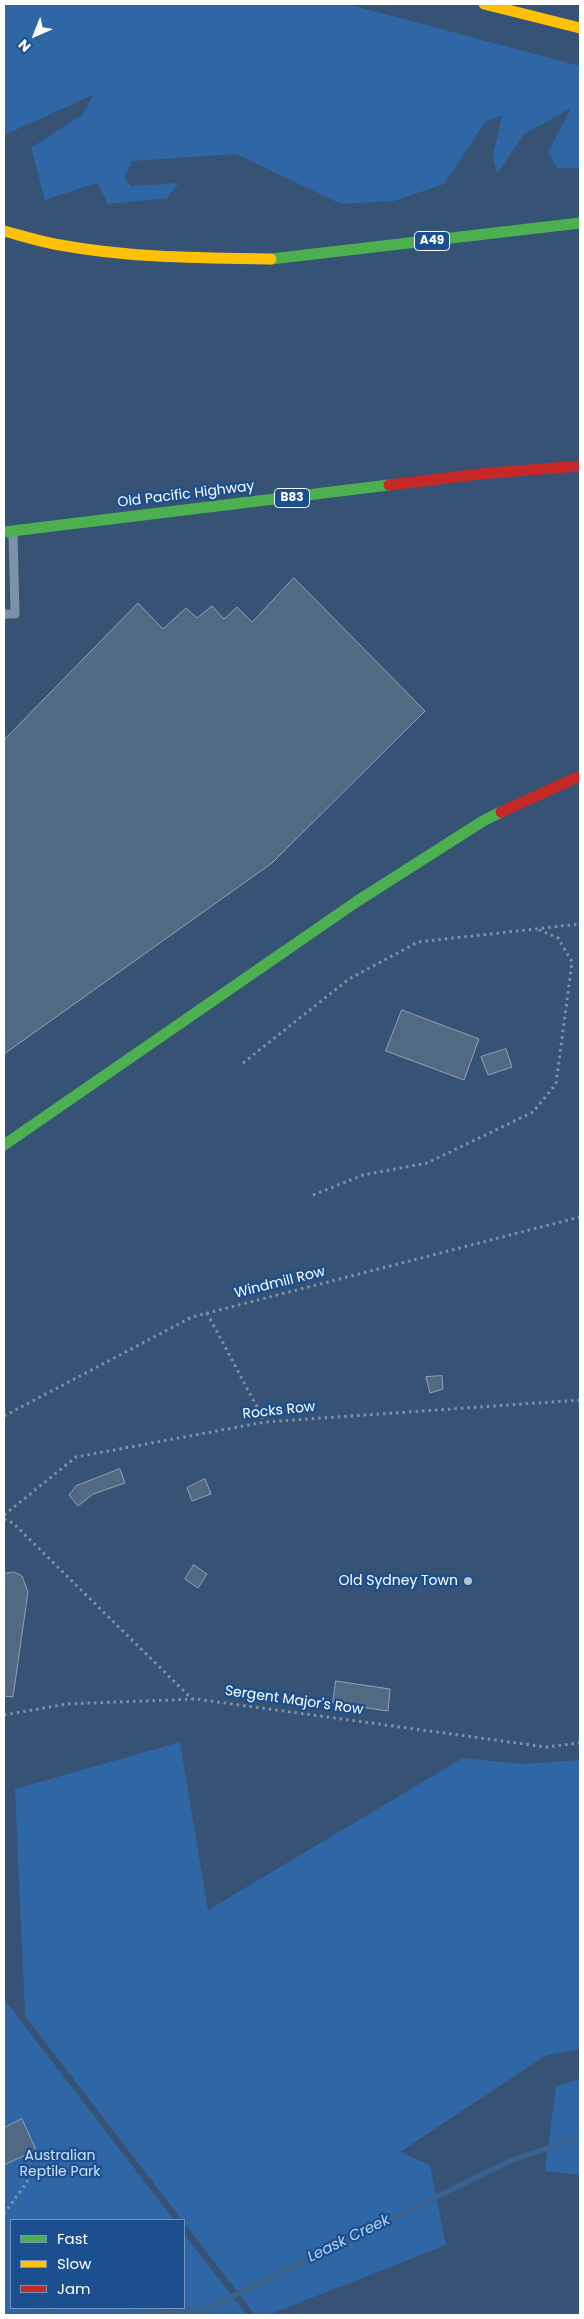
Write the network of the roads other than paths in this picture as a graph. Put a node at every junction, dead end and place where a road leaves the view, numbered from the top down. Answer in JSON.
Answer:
{"nodes":[{"id":1,"x":484,"y":4,"type":"edge"},
{"id":2,"x":580,"y":28,"type":"edge"},
{"id":3,"x":580,"y":224,"type":"edge"},
{"id":4,"x":4,"y":231,"type":"edge"},
{"id":5,"x":580,"y":466,"type":"edge"},
{"id":6,"x":8,"y":531,"type":"edge"},
{"id":7,"x":4,"y":614,"type":"edge"},
{"id":8,"x":580,"y":776,"type":"edge"},
{"id":9,"x":4,"y":1145,"type":"edge"}],
"edges":[{"from":1,"to":2,"type":"main road"},
{"from":3,"to":4,"type":"main road","number":"A49"},
{"from":5,"to":6,"type":"main road","name":"Old Pacific Highway","number":"B83"},
{"from":6,"to":7,"type":"lane"},
{"from":8,"to":9,"type":"main road"}]}
